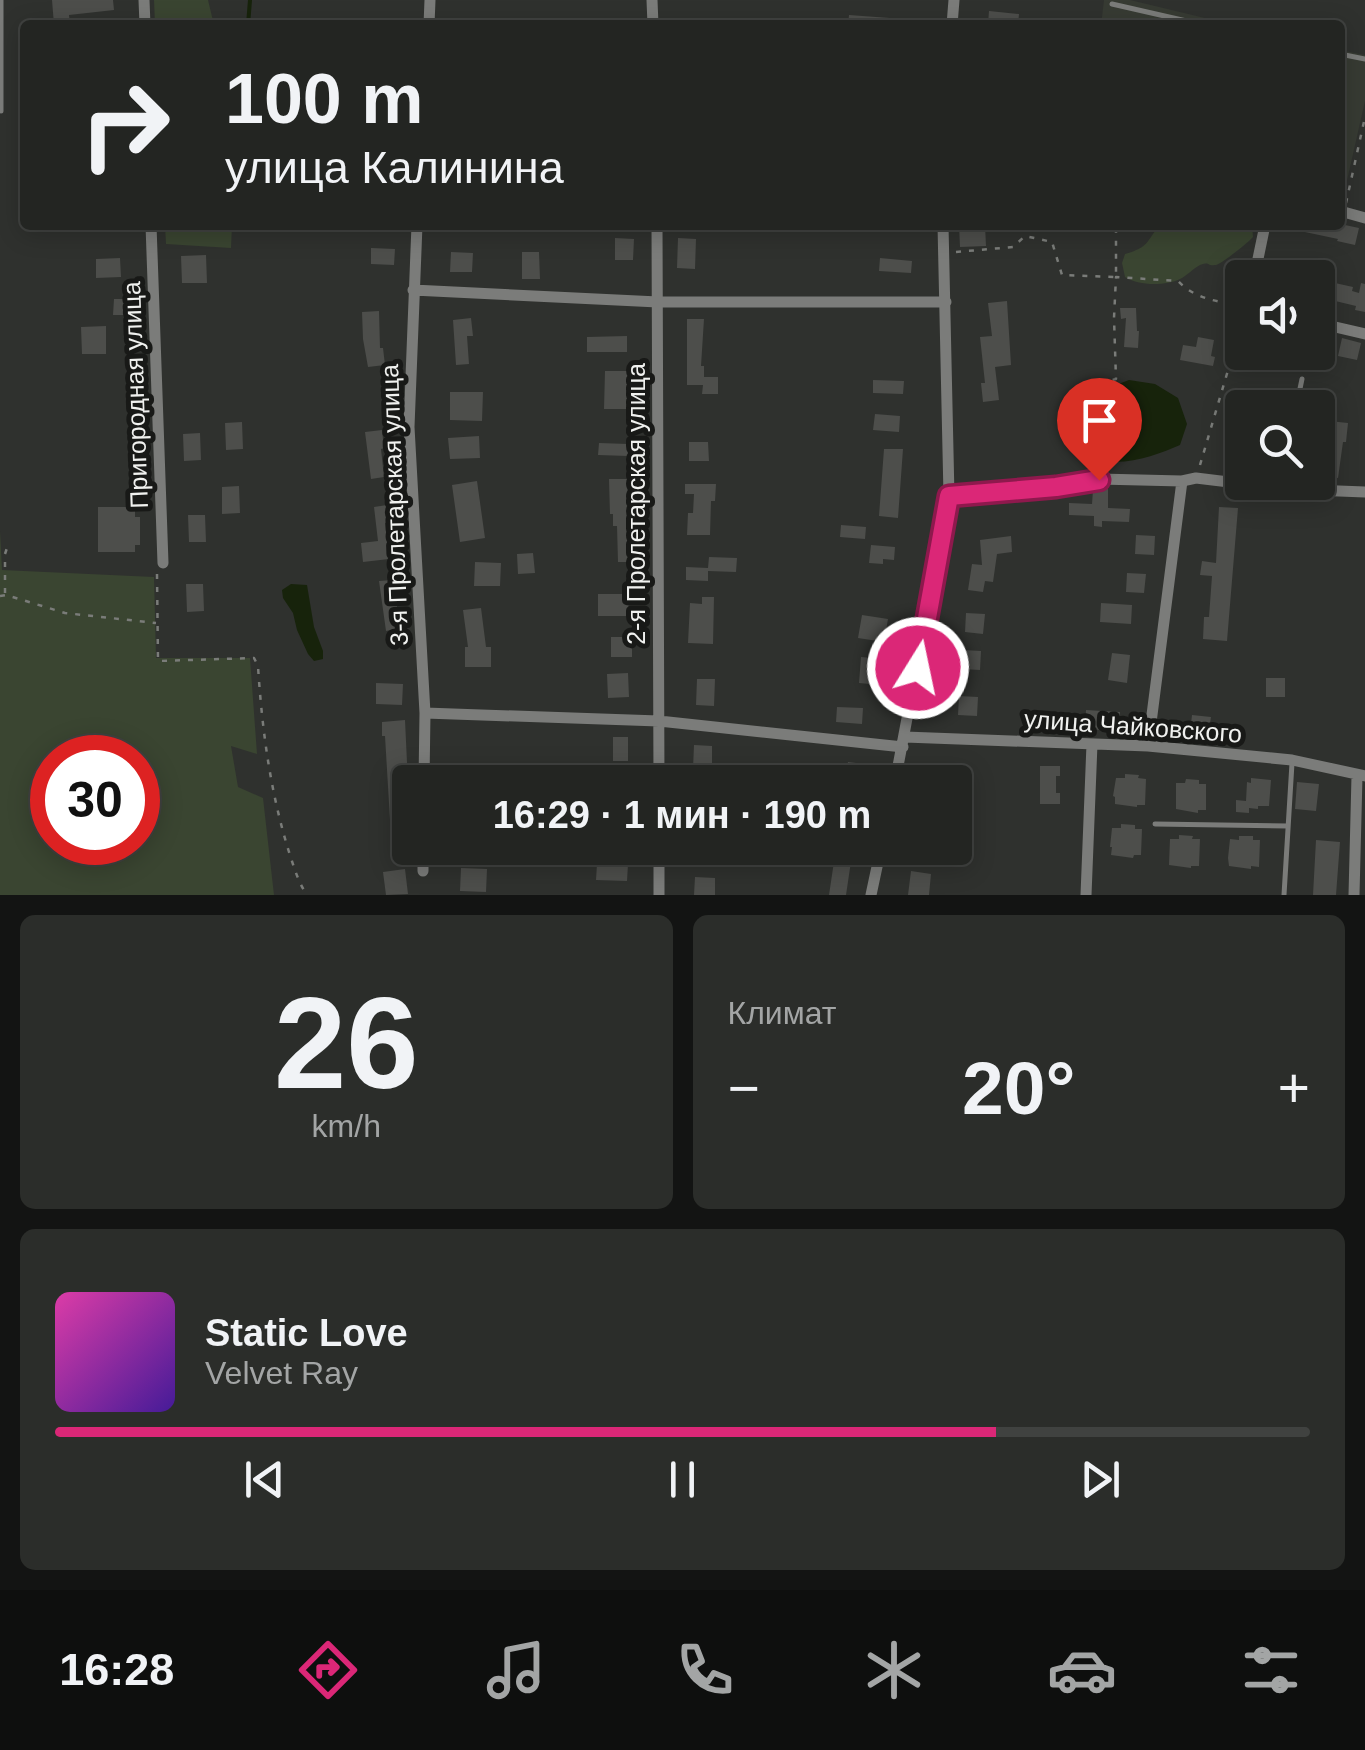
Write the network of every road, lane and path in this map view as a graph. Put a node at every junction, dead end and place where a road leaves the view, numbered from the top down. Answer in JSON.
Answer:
{"nodes":[{"id":1,"x":1,"y":0,"type":"edge"},
{"id":2,"x":1112,"y":4,"type":"dead end"},
{"id":3,"x":1182,"y":20,"type":"edge"},
{"id":4,"x":0,"y":110,"type":"edge"},
{"id":5,"x":1365,"y":117,"type":"edge"},
{"id":6,"x":1345,"y":200,"type":"edge"},
{"id":7,"x":152,"y":230,"type":"edge"},
{"id":8,"x":417,"y":230,"type":"edge"},
{"id":9,"x":657,"y":230,"type":"edge"},
{"id":10,"x":944,"y":230,"type":"edge"},
{"id":11,"x":1116,"y":230,"type":"edge"},
{"id":12,"x":1264,"y":230,"type":"edge"},
{"id":13,"x":944,"y":252,"type":"junction"},
{"id":14,"x":1258,"y":260,"type":"edge"},
{"id":15,"x":1116,"y":277,"type":"junction"},
{"id":16,"x":413,"y":290,"type":"junction"},
{"id":17,"x":658,"y":302,"type":"junction"},
{"id":18,"x":946,"y":302,"type":"junction"},
{"id":19,"x":1225,"y":303,"type":"edge"},
{"id":20,"x":1335,"y":326,"type":"edge"},
{"id":21,"x":1365,"y":334,"type":"edge"},
{"id":22,"x":1228,"y":370,"type":"edge"},
{"id":23,"x":1302,"y":378,"type":"dead end"},
{"id":24,"x":1100,"y":382,"type":"dead end"},
{"id":25,"x":1300,"y":390,"type":"edge"},
{"id":26,"x":1196,"y":478,"type":"junction"},
{"id":27,"x":1182,"y":480,"type":"junction"},
{"id":28,"x":1225,"y":480,"type":"edge"},
{"id":29,"x":1335,"y":490,"type":"edge"},
{"id":30,"x":1365,"y":492,"type":"edge"},
{"id":31,"x":949,"y":496,"type":"junction"},
{"id":32,"x":8,"y":545,"type":"dead end"},
{"id":33,"x":162,"y":563,"type":"joint"},
{"id":34,"x":3,"y":596,"type":"edge"},
{"id":35,"x":157,"y":624,"type":"junction"},
{"id":36,"x":425,"y":713,"type":"junction"},
{"id":37,"x":659,"y":722,"type":"junction"},
{"id":38,"x":904,"y":742,"type":"junction"},
{"id":39,"x":1092,"y":744,"type":"junction"},
{"id":40,"x":1148,"y":746,"type":"junction"},
{"id":41,"x":1292,"y":760,"type":"junction"},
{"id":42,"x":424,"y":765,"type":"edge"},
{"id":43,"x":659,"y":765,"type":"edge"},
{"id":44,"x":899,"y":765,"type":"edge"},
{"id":45,"x":1361,"y":776,"type":"edge"},
{"id":46,"x":1155,"y":824,"type":"dead end"},
{"id":47,"x":1288,"y":826,"type":"junction"},
{"id":48,"x":422,"y":865,"type":"edge"},
{"id":49,"x":659,"y":865,"type":"edge"},
{"id":50,"x":877,"y":865,"type":"edge"},
{"id":51,"x":422,"y":872,"type":"dead end"},
{"id":52,"x":307,"y":895,"type":"edge"},
{"id":53,"x":659,"y":895,"type":"edge"},
{"id":54,"x":871,"y":895,"type":"edge"},
{"id":55,"x":1086,"y":895,"type":"edge"},
{"id":56,"x":1284,"y":895,"type":"edge"},
{"id":57,"x":1354,"y":895,"type":"edge"}],
"edges":[{"from":1,"to":4,"type":"lane"},
{"from":2,"to":3,"type":"lane"},
{"from":5,"to":6,"type":"path"},
{"from":7,"to":33,"type":"street","name":"Пригородная улица"},
{"from":8,"to":16,"type":"street","name":"3-я Пролетарская улица"},
{"from":9,"to":17,"type":"street","name":"2-я Пролетарская улица"},
{"from":10,"to":13,"type":"street"},
{"from":11,"to":15,"type":"path"},
{"from":12,"to":14,"type":"street"},
{"from":13,"to":15,"type":"path"},
{"from":13,"to":18,"type":"street"},
{"from":15,"to":19,"type":"path"},
{"from":15,"to":24,"type":"path"},
{"from":16,"to":17,"type":"street"},
{"from":16,"to":36,"type":"street","name":"3-я Пролетарская улица"},
{"from":17,"to":18,"type":"street"},
{"from":17,"to":37,"type":"street","name":"2-я Пролетарская улица"},
{"from":18,"to":31,"type":"street"},
{"from":20,"to":21,"type":"street"},
{"from":22,"to":26,"type":"path"},
{"from":23,"to":25,"type":"lane"},
{"from":26,"to":27,"type":"street"},
{"from":26,"to":28,"type":"street"},
{"from":27,"to":31,"type":"street"},
{"from":27,"to":40,"type":"street"},
{"from":29,"to":30,"type":"street"},
{"from":31,"to":38,"type":"street"},
{"from":32,"to":34,"type":"path"},
{"from":33,"to":35,"type":"path"},
{"from":34,"to":35,"type":"path"},
{"from":35,"to":52,"type":"path"},
{"from":36,"to":37,"type":"street","name":"улица Чайковского"},
{"from":36,"to":42,"type":"street","name":"3-я Пролетарская улица"},
{"from":37,"to":38,"type":"street","name":"улица Чайковского"},
{"from":37,"to":43,"type":"street","name":"2-я Пролетарская улица"},
{"from":38,"to":39,"type":"street","name":"улица Чайковского"},
{"from":38,"to":44,"type":"street"},
{"from":39,"to":40,"type":"street","name":"улица Чайковского"},
{"from":39,"to":55,"type":"street"},
{"from":40,"to":41,"type":"street","name":"улица Чайковского"},
{"from":41,"to":45,"type":"street","name":"улица Чайковского"},
{"from":41,"to":47,"type":"lane"},
{"from":45,"to":57,"type":"street","name":"улица Чайковского"},
{"from":46,"to":47,"type":"lane"},
{"from":47,"to":56,"type":"lane"},
{"from":48,"to":51,"type":"street"},
{"from":49,"to":53,"type":"street"},
{"from":50,"to":54,"type":"street"}]}
